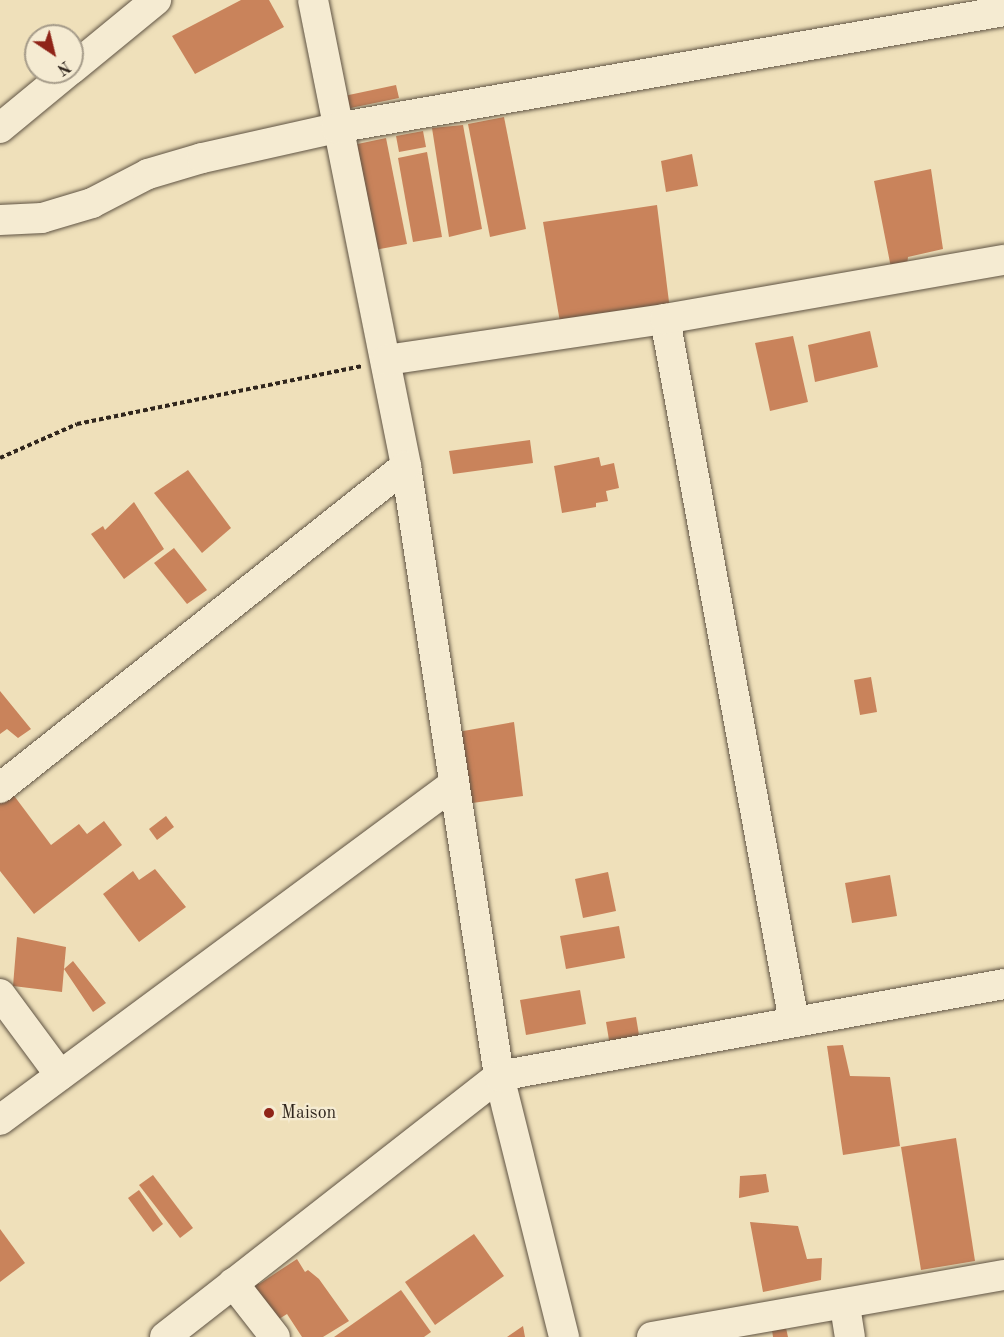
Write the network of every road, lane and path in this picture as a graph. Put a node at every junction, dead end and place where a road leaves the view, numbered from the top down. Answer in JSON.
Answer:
{"nodes":[{"id":1,"x":156,"y":0,"type":"edge"},
{"id":2,"x":313,"y":0,"type":"edge"},
{"id":3,"x":1004,"y":10,"type":"edge"},
{"id":4,"x":84,"y":59,"type":"edge"},
{"id":5,"x":53,"y":84,"type":"edge"},
{"id":6,"x":0,"y":128,"type":"edge"},
{"id":7,"x":336,"y":128,"type":"junction"},
{"id":8,"x":0,"y":220,"type":"edge"},
{"id":9,"x":1004,"y":260,"type":"edge"},
{"id":10,"x":665,"y":319,"type":"junction"},
{"id":11,"x":387,"y":360,"type":"junction"},
{"id":12,"x":0,"y":458,"type":"edge"},
{"id":13,"x":405,"y":466,"type":"junction"},
{"id":14,"x":454,"y":784,"type":"junction"},
{"id":15,"x":0,"y":788,"type":"edge"},
{"id":16,"x":1004,"y":984,"type":"edge"},
{"id":17,"x":0,"y":994,"type":"edge"},
{"id":18,"x":794,"y":1022,"type":"junction"},
{"id":19,"x":60,"y":1075,"type":"junction"},
{"id":20,"x":499,"y":1076,"type":"junction"},
{"id":21,"x":0,"y":1120,"type":"edge"},
{"id":22,"x":1004,"y":1275,"type":"edge"},
{"id":23,"x":233,"y":1283,"type":"junction"},
{"id":24,"x":845,"y":1305,"type":"junction"},
{"id":25,"x":165,"y":1337,"type":"edge"},
{"id":26,"x":275,"y":1337,"type":"edge"},
{"id":27,"x":564,"y":1337,"type":"edge"},
{"id":28,"x":652,"y":1337,"type":"edge"},
{"id":29,"x":850,"y":1337,"type":"edge"}],
"edges":[{"from":1,"to":4,"type":"street"},
{"from":2,"to":7,"type":"street"},
{"from":3,"to":7,"type":"street"},
{"from":5,"to":6,"type":"street"},
{"from":7,"to":8,"type":"street"},
{"from":7,"to":11,"type":"street"},
{"from":9,"to":10,"type":"street"},
{"from":10,"to":11,"type":"street"},
{"from":10,"to":18,"type":"street"},
{"from":11,"to":12,"type":"path"},
{"from":11,"to":13,"type":"street"},
{"from":13,"to":14,"type":"street"},
{"from":13,"to":15,"type":"street"},
{"from":14,"to":19,"type":"street"},
{"from":14,"to":20,"type":"street"},
{"from":16,"to":18,"type":"street"},
{"from":17,"to":19,"type":"street"},
{"from":18,"to":20,"type":"street"},
{"from":19,"to":21,"type":"street"},
{"from":20,"to":23,"type":"street"},
{"from":20,"to":27,"type":"street"},
{"from":22,"to":24,"type":"street"},
{"from":23,"to":25,"type":"street"},
{"from":23,"to":26,"type":"street"},
{"from":24,"to":28,"type":"street"},
{"from":24,"to":29,"type":"street"}]}
